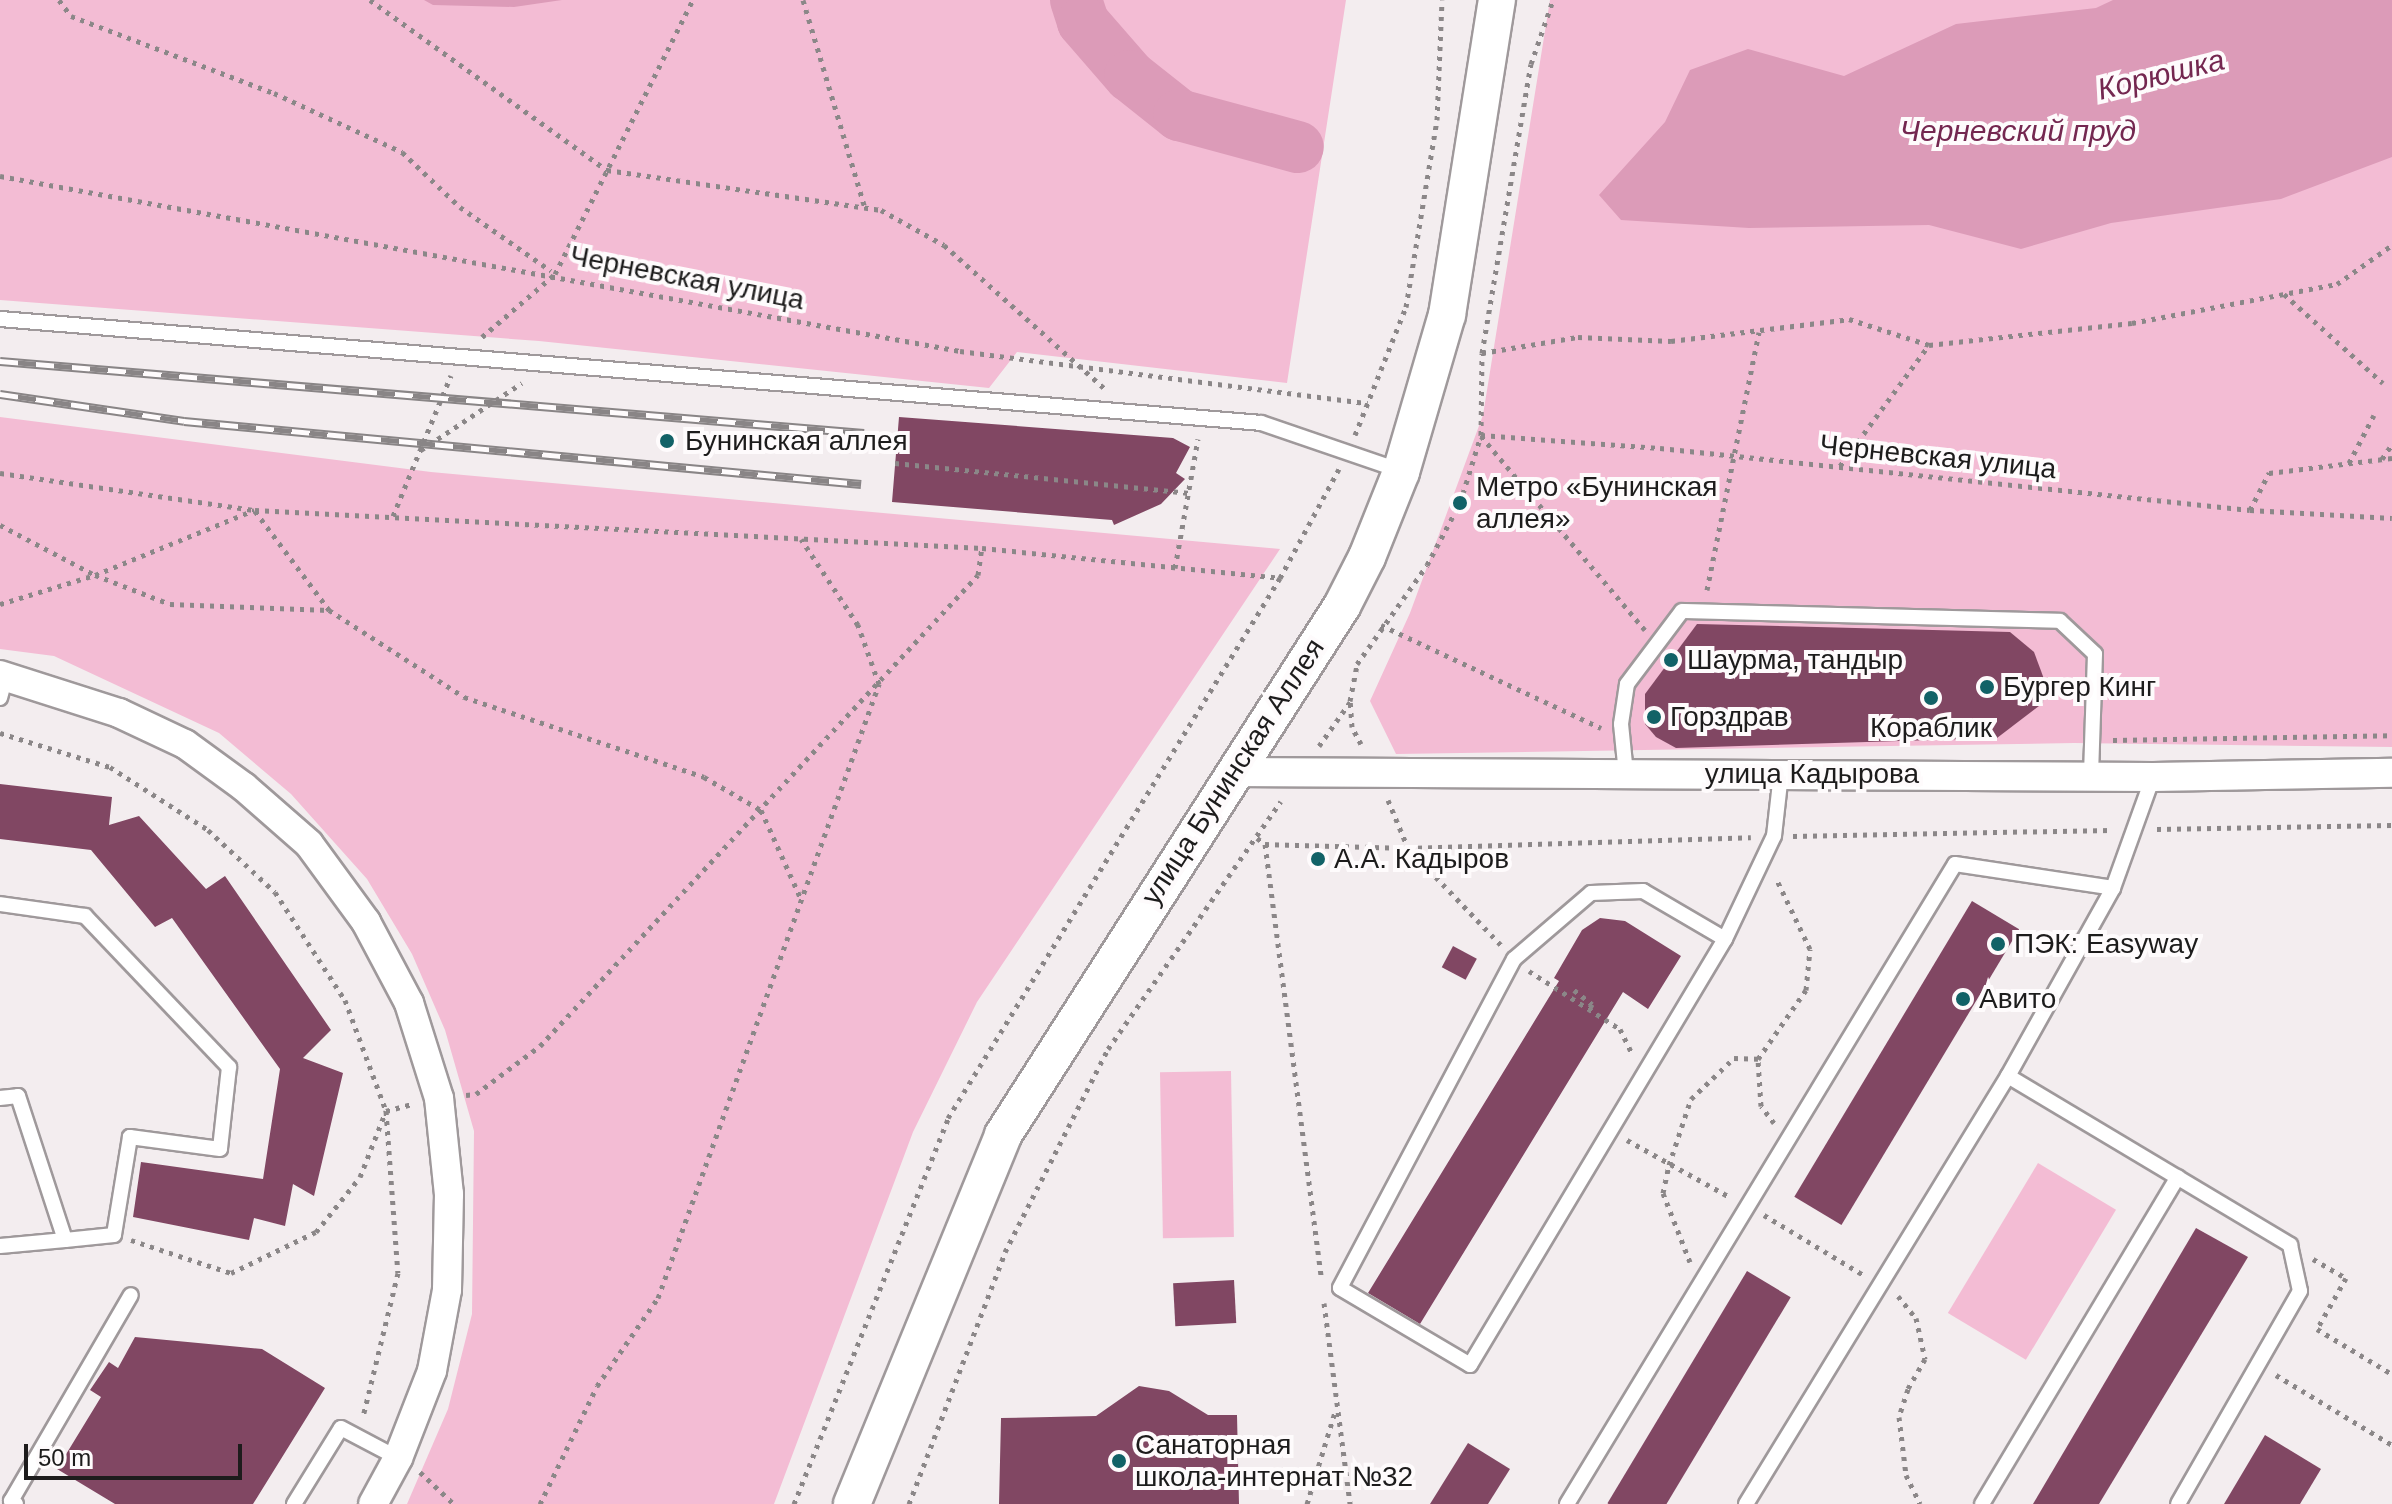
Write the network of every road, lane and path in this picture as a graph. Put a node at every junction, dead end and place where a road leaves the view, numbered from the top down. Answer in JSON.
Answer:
{"nodes":[{"id":1,"x":59,"y":0,"type":"edge"},
{"id":2,"x":370,"y":0,"type":"edge"},
{"id":3,"x":693,"y":0,"type":"edge"},
{"id":4,"x":803,"y":0,"type":"edge"},
{"id":5,"x":1442,"y":0,"type":"edge"},
{"id":6,"x":1497,"y":0,"type":"edge"},
{"id":7,"x":1553,"y":0,"type":"edge"},
{"id":8,"x":607,"y":170,"type":"junction"},
{"id":9,"x":0,"y":176,"type":"edge"},
{"id":10,"x":865,"y":208,"type":"junction"},
{"id":11,"x":2392,"y":245,"type":"edge"},
{"id":12,"x":555,"y":274,"type":"junction"},
{"id":13,"x":2284,"y":294,"type":"junction"},
{"id":14,"x":1406,"y":307,"type":"dead end"},
{"id":15,"x":0,"y":319,"type":"edge"},
{"id":16,"x":1759,"y":332,"type":"junction"},
{"id":17,"x":1929,"y":345,"type":"junction"},
{"id":18,"x":1482,"y":353,"type":"junction"},
{"id":19,"x":459,"y":357,"type":"junction"},
{"id":20,"x":550,"y":364,"type":"junction"},
{"id":21,"x":1078,"y":366,"type":"junction"},
{"id":22,"x":2383,"y":383,"type":"dead end"},
{"id":23,"x":1368,"y":403,"type":"dead end"},
{"id":24,"x":1134,"y":413,"type":"junction"},
{"id":25,"x":2374,"y":415,"type":"dead end"},
{"id":26,"x":1201,"y":418,"type":"junction"},
{"id":27,"x":1481,"y":435,"type":"junction"},
{"id":28,"x":2392,"y":444,"type":"edge"},
{"id":29,"x":420,"y":451,"type":"junction"},
{"id":30,"x":1731,"y":456,"type":"junction"},
{"id":31,"x":2392,"y":458,"type":"edge"},
{"id":32,"x":2382,"y":459,"type":"junction"},
{"id":33,"x":895,"y":463,"type":"dead end"},
{"id":34,"x":2349,"y":463,"type":"junction"},
{"id":35,"x":1839,"y":467,"type":"junction"},
{"id":36,"x":1401,"y":472,"type":"junction"},
{"id":37,"x":0,"y":473,"type":"edge"},
{"id":38,"x":1189,"y":493,"type":"junction"},
{"id":39,"x":255,"y":510,"type":"junction"},
{"id":40,"x":2250,"y":510,"type":"junction"},
{"id":41,"x":393,"y":516,"type":"junction"},
{"id":42,"x":2392,"y":518,"type":"edge"},
{"id":43,"x":0,"y":525,"type":"edge"},
{"id":44,"x":801,"y":539,"type":"junction"},
{"id":45,"x":982,"y":548,"type":"junction"},
{"id":46,"x":1175,"y":568,"type":"junction"},
{"id":47,"x":95,"y":575,"type":"junction"},
{"id":48,"x":0,"y":604,"type":"edge"},
{"id":49,"x":329,"y":610,"type":"junction"},
{"id":50,"x":1703,"y":612,"type":"junction"},
{"id":51,"x":1381,"y":625,"type":"junction"},
{"id":52,"x":1657,"y":644,"type":"junction"},
{"id":53,"x":2,"y":683,"type":"edge"},
{"id":54,"x":879,"y":684,"type":"junction"},
{"id":55,"x":0,"y":733,"type":"edge"},
{"id":56,"x":2392,"y":735,"type":"edge"},
{"id":57,"x":1622,"y":738,"type":"junction"},
{"id":58,"x":2092,"y":740,"type":"junction"},
{"id":59,"x":1232,"y":772,"type":"junction"},
{"id":60,"x":1376,"y":772,"type":"junction"},
{"id":61,"x":2392,"y":773,"type":"edge"},
{"id":62,"x":1626,"y":774,"type":"junction"},
{"id":63,"x":1781,"y":774,"type":"junction"},
{"id":64,"x":2091,"y":777,"type":"junction"},
{"id":65,"x":2153,"y":777,"type":"junction"},
{"id":66,"x":761,"y":810,"type":"junction"},
{"id":67,"x":2392,"y":825,"type":"edge"},
{"id":68,"x":2138,"y":829,"type":"junction"},
{"id":69,"x":1774,"y":836,"type":"junction"},
{"id":70,"x":1265,"y":844,"type":"junction"},
{"id":71,"x":1408,"y":848,"type":"junction"},
{"id":72,"x":2113,"y":888,"type":"junction"},
{"id":73,"x":801,"y":900,"type":"junction"},
{"id":74,"x":0,"y":904,"type":"edge"},
{"id":75,"x":1725,"y":939,"type":"junction"},
{"id":76,"x":1514,"y":959,"type":"junction"},
{"id":77,"x":1574,"y":990,"type":"dead end"},
{"id":78,"x":1589,"y":1010,"type":"junction"},
{"id":79,"x":1758,"y":1059,"type":"junction"},
{"id":80,"x":2008,"y":1076,"type":"junction"},
{"id":81,"x":1638,"y":1084,"type":"junction"},
{"id":82,"x":0,"y":1098,"type":"edge"},
{"id":83,"x":439,"y":1098,"type":"junction"},
{"id":84,"x":386,"y":1111,"type":"junction"},
{"id":85,"x":1611,"y":1129,"type":"junction"},
{"id":86,"x":1787,"y":1141,"type":"junction"},
{"id":87,"x":1669,"y":1165,"type":"junction"},
{"id":88,"x":2178,"y":1177,"type":"junction"},
{"id":89,"x":1748,"y":1206,"type":"junction"},
{"id":90,"x":114,"y":1235,"type":"junction"},
{"id":91,"x":65,"y":1240,"type":"junction"},
{"id":92,"x":2290,"y":1245,"type":"junction"},
{"id":93,"x":0,"y":1246,"type":"edge"},
{"id":94,"x":1699,"y":1286,"type":"junction"},
{"id":95,"x":131,"y":1295,"type":"dead end"},
{"id":96,"x":2258,"y":1364,"type":"junction"},
{"id":97,"x":2392,"y":1374,"type":"edge"},
{"id":98,"x":1337,"y":1407,"type":"junction"},
{"id":99,"x":352,"y":1435,"type":"junction"},
{"id":100,"x":2392,"y":1445,"type":"edge"},
{"id":101,"x":398,"y":1458,"type":"junction"},
{"id":102,"x":16,"y":1504,"type":"edge"},
{"id":103,"x":294,"y":1504,"type":"edge"},
{"id":104,"x":373,"y":1504,"type":"edge"},
{"id":105,"x":454,"y":1504,"type":"edge"},
{"id":106,"x":540,"y":1504,"type":"edge"},
{"id":107,"x":794,"y":1504,"type":"edge"},
{"id":108,"x":852,"y":1504,"type":"edge"},
{"id":109,"x":909,"y":1504,"type":"edge"},
{"id":110,"x":1307,"y":1504,"type":"edge"},
{"id":111,"x":1350,"y":1504,"type":"edge"},
{"id":112,"x":1567,"y":1504,"type":"edge"},
{"id":113,"x":1746,"y":1504,"type":"edge"},
{"id":114,"x":1982,"y":1504,"type":"edge"},
{"id":115,"x":2178,"y":1504,"type":"edge"}],
"edges":[{"from":1,"to":12,"type":"path"},
{"from":2,"to":8,"type":"path"},
{"from":3,"to":8,"type":"path"},
{"from":4,"to":10,"type":"path"},
{"from":5,"to":14,"type":"path"},
{"from":6,"to":36,"type":"street","name":"улица Бунинская Аллея"},
{"from":7,"to":18,"type":"path"},
{"from":8,"to":10,"type":"path"},
{"from":8,"to":12,"type":"path"},
{"from":9,"to":12,"type":"path","name":"Черневская улица"},
{"from":10,"to":21,"type":"path"},
{"from":11,"to":13,"type":"path"},
{"from":12,"to":19,"type":"path"},
{"from":12,"to":21,"type":"path","name":"Черневская улица"},
{"from":13,"to":17,"type":"path"},
{"from":13,"to":22,"type":"path"},
{"from":15,"to":19,"type":"lane"},
{"from":16,"to":17,"type":"path"},
{"from":16,"to":18,"type":"path"},
{"from":16,"to":30,"type":"path"},
{"from":17,"to":35,"type":"path"},
{"from":18,"to":27,"type":"path"},
{"from":19,"to":20,"type":"lane"},
{"from":19,"to":29,"type":"path"},
{"from":20,"to":24,"type":"lane"},
{"from":20,"to":29,"type":"path"},
{"from":21,"to":23,"type":"path","name":"Черневская улица"},
{"from":21,"to":24,"type":"path"},
{"from":24,"to":26,"type":"lane"},
{"from":25,"to":34,"type":"path"},
{"from":26,"to":36,"type":"lane"},
{"from":26,"to":38,"type":"path"},
{"from":27,"to":30,"type":"path","name":"Черневская улица"},
{"from":27,"to":51,"type":"path"},
{"from":27,"to":52,"type":"path"},
{"from":28,"to":32,"type":"path"},
{"from":29,"to":41,"type":"path"},
{"from":30,"to":35,"type":"path","name":"Черневская улица"},
{"from":30,"to":50,"type":"path"},
{"from":31,"to":32,"type":"path"},
{"from":32,"to":34,"type":"path"},
{"from":33,"to":38,"type":"path"},
{"from":34,"to":40,"type":"path"},
{"from":35,"to":40,"type":"path","name":"Черневская улица"},
{"from":36,"to":59,"type":"street","name":"улица Бунинская Аллея"},
{"from":37,"to":39,"type":"path"},
{"from":38,"to":46,"type":"path"},
{"from":39,"to":41,"type":"path"},
{"from":39,"to":47,"type":"path"},
{"from":39,"to":49,"type":"path"},
{"from":40,"to":42,"type":"path","name":"Черневская улица"},
{"from":41,"to":44,"type":"path"},
{"from":43,"to":47,"type":"path"},
{"from":44,"to":45,"type":"path"},
{"from":44,"to":54,"type":"path"},
{"from":45,"to":46,"type":"path"},
{"from":45,"to":54,"type":"path"},
{"from":46,"to":107,"type":"path"},
{"from":47,"to":48,"type":"path"},
{"from":47,"to":49,"type":"path"},
{"from":49,"to":66,"type":"path"},
{"from":50,"to":52,"type":"lane"},
{"from":50,"to":58,"type":"lane"},
{"from":51,"to":57,"type":"path"},
{"from":51,"to":60,"type":"path"},
{"from":52,"to":57,"type":"lane"},
{"from":53,"to":83,"type":"street"},
{"from":54,"to":66,"type":"path"},
{"from":54,"to":73,"type":"path"},
{"from":55,"to":84,"type":"path"},
{"from":56,"to":58,"type":"path"},
{"from":57,"to":62,"type":"lane"},
{"from":58,"to":64,"type":"lane"},
{"from":59,"to":60,"type":"street","name":"улица Кадырова"},
{"from":59,"to":108,"type":"street","name":"улица Бунинская Аллея"},
{"from":60,"to":62,"type":"street","name":"улица Кадырова"},
{"from":60,"to":71,"type":"path"},
{"from":61,"to":65,"type":"street","name":"улица Кадырова"},
{"from":62,"to":63,"type":"street","name":"улица Кадырова"},
{"from":63,"to":64,"type":"street","name":"улица Кадырова"},
{"from":63,"to":69,"type":"lane"},
{"from":64,"to":65,"type":"street","name":"улица Кадырова"},
{"from":65,"to":68,"type":"lane"},
{"from":66,"to":73,"type":"path"},
{"from":66,"to":83,"type":"path"},
{"from":67,"to":68,"type":"path"},
{"from":68,"to":69,"type":"path"},
{"from":68,"to":72,"type":"lane"},
{"from":69,"to":71,"type":"path"},
{"from":69,"to":75,"type":"lane"},
{"from":69,"to":79,"type":"path"},
{"from":70,"to":71,"type":"path"},
{"from":70,"to":98,"type":"path"},
{"from":70,"to":109,"type":"path"},
{"from":71,"to":76,"type":"path"},
{"from":72,"to":80,"type":"lane"},
{"from":72,"to":86,"type":"lane"},
{"from":73,"to":106,"type":"path"},
{"from":74,"to":90,"type":"lane"},
{"from":75,"to":76,"type":"lane"},
{"from":75,"to":81,"type":"lane"},
{"from":76,"to":78,"type":"path"},
{"from":76,"to":85,"type":"lane"},
{"from":77,"to":78,"type":"path"},
{"from":78,"to":81,"type":"path"},
{"from":79,"to":86,"type":"path"},
{"from":79,"to":87,"type":"path"},
{"from":80,"to":88,"type":"lane"},
{"from":80,"to":113,"type":"lane"},
{"from":81,"to":85,"type":"lane"},
{"from":82,"to":91,"type":"lane"},
{"from":83,"to":84,"type":"path"},
{"from":83,"to":101,"type":"street"},
{"from":84,"to":90,"type":"path"},
{"from":84,"to":99,"type":"path"},
{"from":85,"to":87,"type":"path"},
{"from":86,"to":89,"type":"lane"},
{"from":87,"to":89,"type":"path"},
{"from":87,"to":94,"type":"path"},
{"from":88,"to":92,"type":"lane"},
{"from":88,"to":114,"type":"lane"},
{"from":89,"to":94,"type":"lane"},
{"from":90,"to":91,"type":"lane"},
{"from":91,"to":93,"type":"lane"},
{"from":92,"to":96,"type":"lane"},
{"from":92,"to":97,"type":"path"},
{"from":94,"to":112,"type":"lane"},
{"from":95,"to":102,"type":"lane"},
{"from":96,"to":100,"type":"path"},
{"from":96,"to":115,"type":"lane"},
{"from":98,"to":110,"type":"path"},
{"from":98,"to":111,"type":"path"},
{"from":99,"to":101,"type":"lane"},
{"from":99,"to":103,"type":"lane"},
{"from":101,"to":104,"type":"street"},
{"from":101,"to":105,"type":"path"}]}
